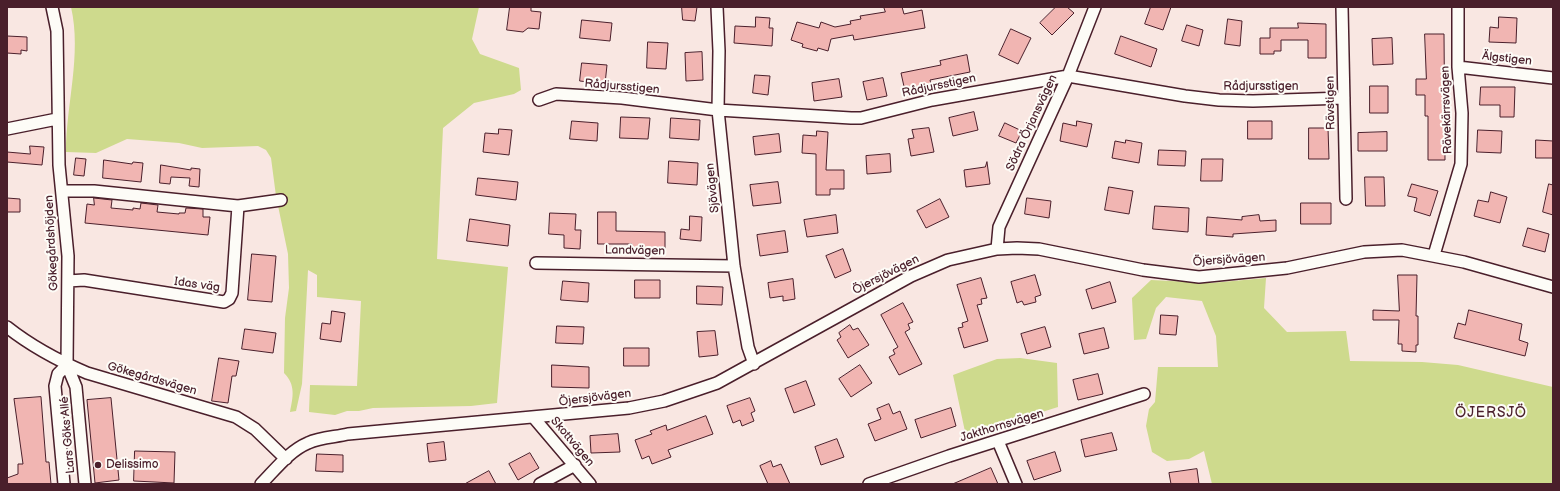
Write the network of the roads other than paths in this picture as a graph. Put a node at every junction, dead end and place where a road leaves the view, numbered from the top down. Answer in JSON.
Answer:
{"nodes":[{"id":1,"x":52,"y":7,"type":"edge"},
{"id":2,"x":717,"y":7,"type":"edge"},
{"id":3,"x":1095,"y":7,"type":"edge"},
{"id":4,"x":1342,"y":7,"type":"edge"},
{"id":5,"x":1458,"y":7,"type":"edge"},
{"id":6,"x":1458,"y":67,"type":"junction"},
{"id":7,"x":1068,"y":76,"type":"junction"},
{"id":8,"x":1553,"y":78,"type":"edge"},
{"id":9,"x":1344,"y":98,"type":"junction"},
{"id":10,"x":539,"y":100,"type":"dead end"},
{"id":11,"x":718,"y":110,"type":"junction"},
{"id":12,"x":57,"y":119,"type":"junction"},
{"id":13,"x":7,"y":129,"type":"edge"},
{"id":14,"x":62,"y":191,"type":"junction"},
{"id":15,"x":1346,"y":199,"type":"dead end"},
{"id":16,"x":281,"y":200,"type":"dead end"},
{"id":17,"x":238,"y":206,"type":"junction"},
{"id":18,"x":997,"y":249,"type":"junction"},
{"id":19,"x":1434,"y":255,"type":"junction"},
{"id":20,"x":536,"y":262,"type":"dead end"},
{"id":21,"x":734,"y":266,"type":"junction"},
{"id":22,"x":68,"y":281,"type":"junction"},
{"id":23,"x":1553,"y":287,"type":"edge"},
{"id":24,"x":7,"y":327,"type":"edge"},
{"id":25,"x":754,"y":364,"type":"junction"},
{"id":26,"x":67,"y":365,"type":"junction"},
{"id":27,"x":1144,"y":394,"type":"dead end"},
{"id":28,"x":534,"y":418,"type":"junction"},
{"id":29,"x":998,"y":441,"type":"junction"},
{"id":30,"x":286,"y":459,"type":"junction"},
{"id":31,"x":575,"y":466,"type":"junction"},
{"id":32,"x":64,"y":484,"type":"edge"},
{"id":33,"x":86,"y":484,"type":"edge"},
{"id":34,"x":260,"y":484,"type":"edge"},
{"id":35,"x":540,"y":484,"type":"edge"},
{"id":36,"x":590,"y":484,"type":"edge"},
{"id":37,"x":869,"y":484,"type":"edge"},
{"id":38,"x":1016,"y":484,"type":"edge"}],
"edges":[{"from":1,"to":12,"type":"street","name":"Gökegårdshöjden"},
{"from":2,"to":11,"type":"street","name":"Sjövägen"},
{"from":3,"to":7,"type":"street","name":"Södra Örjansvägen"},
{"from":4,"to":9,"type":"street","name":"Rävstigen"},
{"from":5,"to":6,"type":"street","name":"Rävekärrsvägen"},
{"from":6,"to":8,"type":"street","name":"Älgstigen"},
{"from":6,"to":19,"type":"street","name":"Rävekärrsvägen"},
{"from":7,"to":9,"type":"street","name":"Rådjursstigen"},
{"from":7,"to":11,"type":"street","name":"Rådjursstigen"},
{"from":7,"to":18,"type":"street","name":"Södra Örjansvägen"},
{"from":9,"to":15,"type":"street","name":"Rävstigen"},
{"from":10,"to":11,"type":"street","name":"Rådjursstigen"},
{"from":11,"to":21,"type":"street","name":"Sjövägen"},
{"from":12,"to":13,"type":"street"},
{"from":12,"to":14,"type":"street","name":"Gökegårdshöjden"},
{"from":14,"to":17,"type":"street"},
{"from":14,"to":22,"type":"street","name":"Gökegårdshöjden"},
{"from":16,"to":17,"type":"street"},
{"from":17,"to":22,"type":"street","name":"Idas väg"},
{"from":18,"to":19,"type":"street","name":"Öjersjövägen"},
{"from":18,"to":25,"type":"street","name":"Öjersjövägen"},
{"from":19,"to":23,"type":"street","name":"Öjersjövägen"},
{"from":20,"to":21,"type":"street","name":"Landvägen"},
{"from":21,"to":25,"type":"street","name":"Sjövägen"},
{"from":22,"to":26,"type":"street","name":"Gökegårdshöjden"},
{"from":24,"to":26,"type":"street","name":"Gökegårdsvägen"},
{"from":25,"to":28,"type":"street","name":"Öjersjövägen"},
{"from":26,"to":30,"type":"street","name":"Gökegårdsvägen"},
{"from":26,"to":32,"type":"street","name":"Lars Göks Allé"},
{"from":26,"to":33,"type":"street","name":"Lars Göks Allé"},
{"from":27,"to":29,"type":"street","name":"Jakthornsvägen"},
{"from":28,"to":30,"type":"street","name":"Öjersjövägen"},
{"from":28,"to":31,"type":"street","name":"Skottvägen"},
{"from":29,"to":37,"type":"street","name":"Jakthornsvägen"},
{"from":29,"to":38,"type":"street"},
{"from":30,"to":34,"type":"street","name":"Öjersjövägen"},
{"from":31,"to":35,"type":"street"},
{"from":31,"to":36,"type":"street","name":"Skottvägen"}]}
